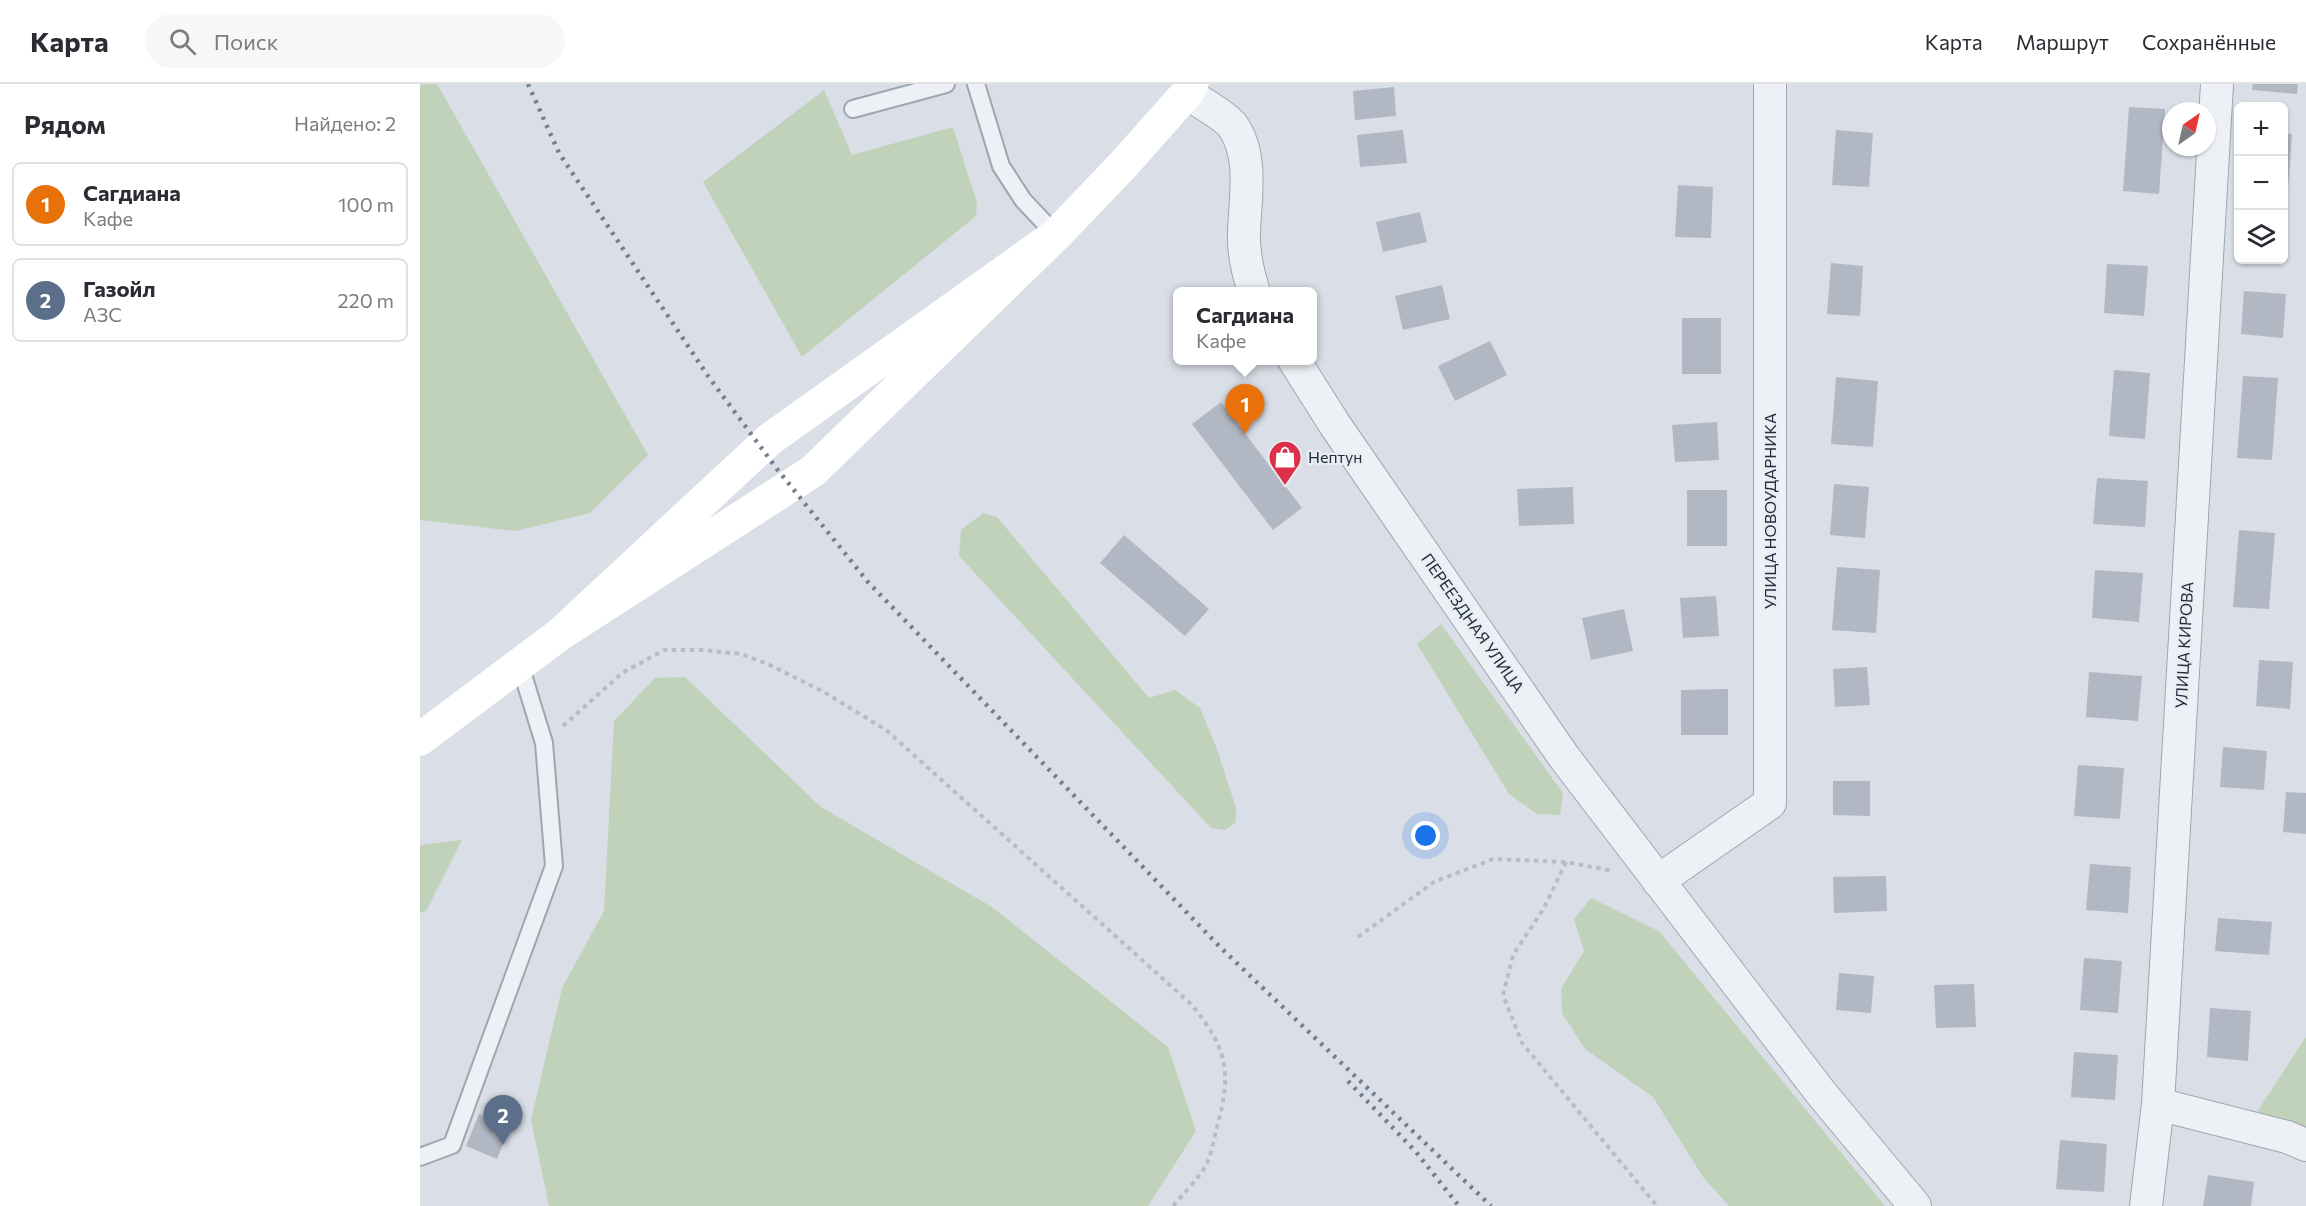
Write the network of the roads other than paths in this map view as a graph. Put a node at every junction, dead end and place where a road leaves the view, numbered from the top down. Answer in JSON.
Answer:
{"nodes":[{"id":1,"x":946,"y":84,"type":"edge"},
{"id":2,"x":976,"y":84,"type":"edge"},
{"id":3,"x":1770,"y":84,"type":"edge"},
{"id":4,"x":2217,"y":84,"type":"edge"},
{"id":5,"x":1189,"y":88,"type":"edge"},
{"id":6,"x":853,"y":108,"type":"dead end"},
{"id":7,"x":1056,"y":235,"type":"junction"},
{"id":8,"x":1253,"y":287,"type":"edge"},
{"id":9,"x":1297,"y":365,"type":"edge"},
{"id":10,"x":559,"y":635,"type":"junction"},
{"id":11,"x":520,"y":665,"type":"junction"},
{"id":12,"x":420,"y":739,"type":"edge"},
{"id":13,"x":1658,"y":880,"type":"junction"},
{"id":14,"x":2158,"y":1104,"type":"junction"},
{"id":15,"x":2306,"y":1145,"type":"edge"},
{"id":16,"x":420,"y":1157,"type":"edge"},
{"id":17,"x":1915,"y":1206,"type":"edge"},
{"id":18,"x":2145,"y":1206,"type":"edge"}],
"edges":[{"from":1,"to":6,"type":"lane"},
{"from":2,"to":7,"type":"lane"},
{"from":3,"to":13,"type":"street","name":"УЛИЦА НОВОУДАРНИКА"},
{"from":4,"to":14,"type":"street","name":"УЛИЦА КИРОВА"},
{"from":5,"to":7,"type":"street"},
{"from":5,"to":8,"type":"street"},
{"from":7,"to":10,"type":"street"},
{"from":7,"to":10,"type":"street"},
{"from":9,"to":13,"type":"street","name":"ПЕРЕЕЗДНАЯ УЛИЦА"},
{"from":10,"to":11,"type":"street"},
{"from":11,"to":12,"type":"street"},
{"from":11,"to":16,"type":"lane"},
{"from":13,"to":17,"type":"street","name":"ПЕРЕЕЗДНАЯ УЛИЦА"},
{"from":14,"to":15,"type":"street"},
{"from":14,"to":18,"type":"street","name":"УЛИЦА КИРОВА"}]}
